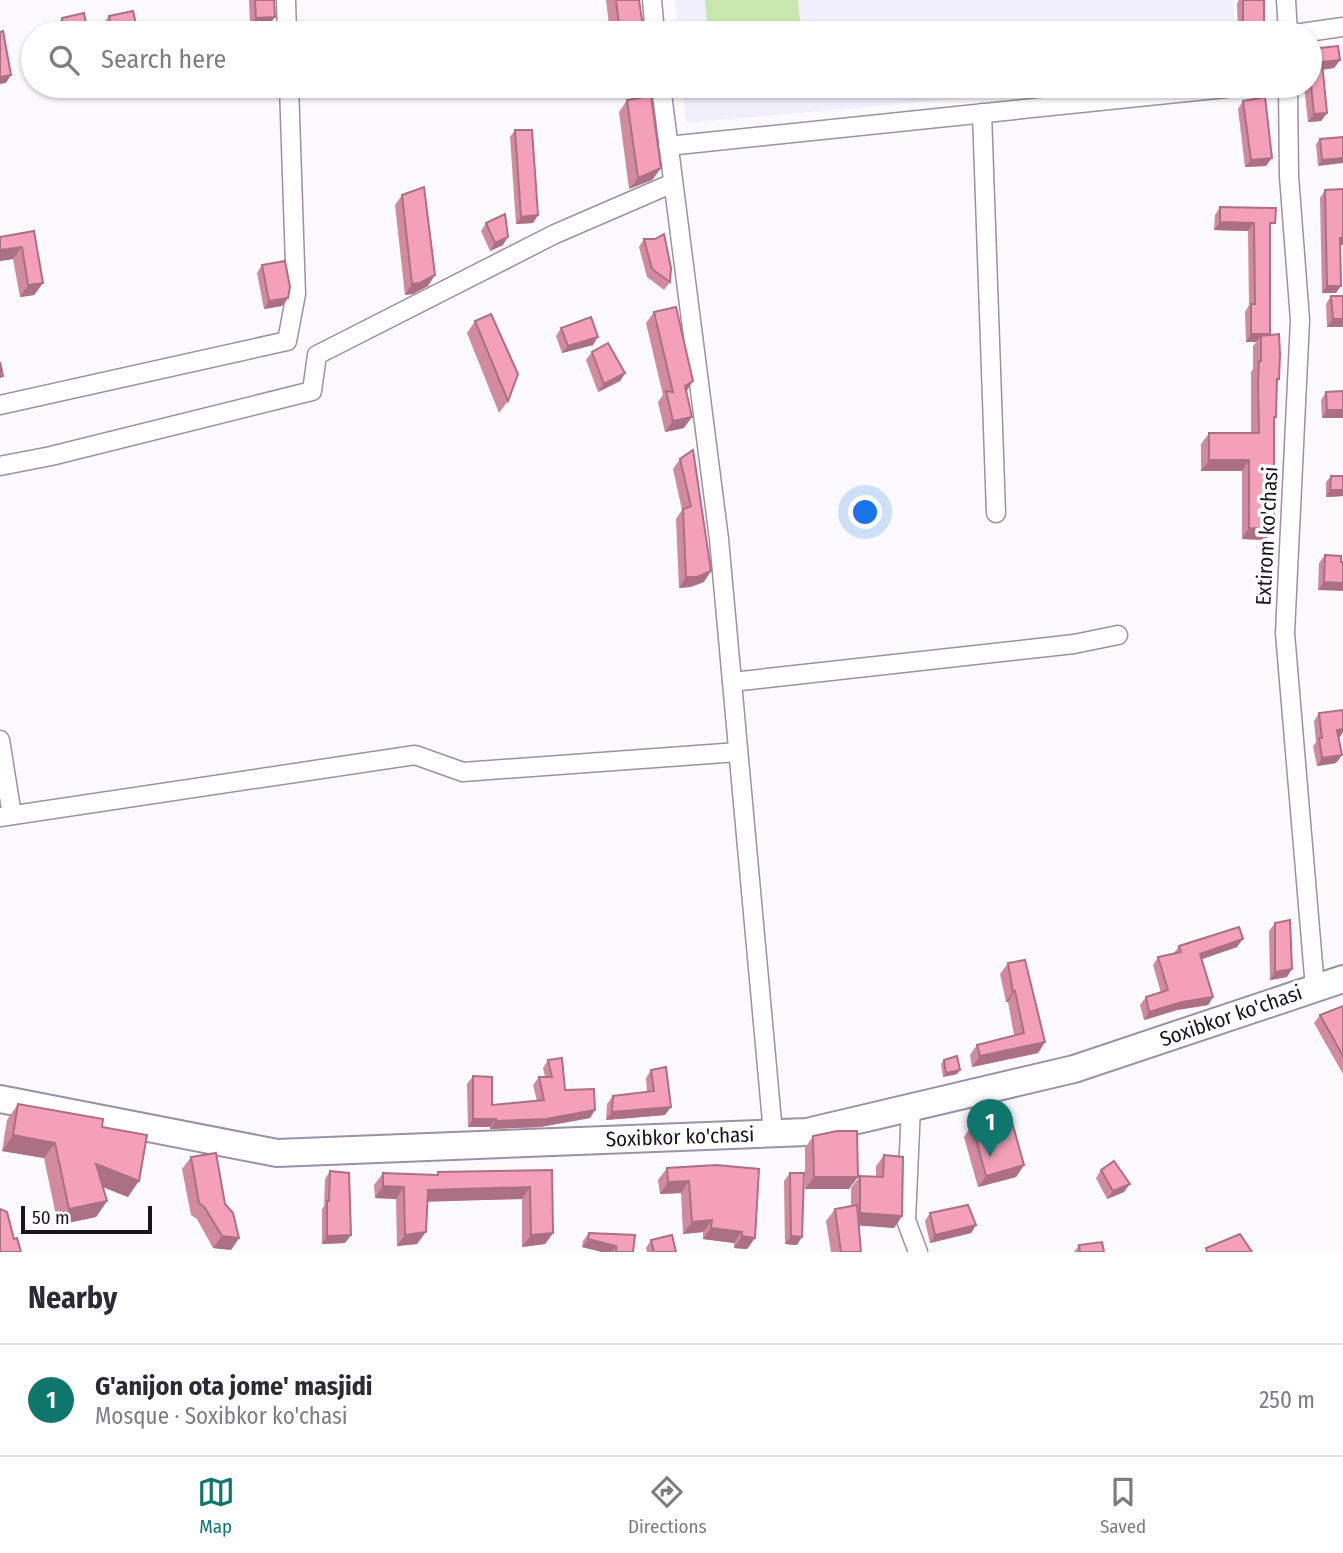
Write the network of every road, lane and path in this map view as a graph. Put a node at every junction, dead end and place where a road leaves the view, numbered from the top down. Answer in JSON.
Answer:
{"nodes":[{"id":1,"x":286,"y":0,"type":"edge"},
{"id":2,"x":652,"y":0,"type":"edge"},
{"id":3,"x":1286,"y":0,"type":"edge"},
{"id":4,"x":287,"y":21,"type":"edge"},
{"id":5,"x":654,"y":21,"type":"edge"},
{"id":6,"x":1287,"y":21,"type":"edge"},
{"id":7,"x":1343,"y":27,"type":"edge"},
{"id":8,"x":1322,"y":30,"type":"edge"},
{"id":9,"x":289,"y":98,"type":"edge"},
{"id":10,"x":662,"y":98,"type":"edge"},
{"id":11,"x":1128,"y":98,"type":"edge"},
{"id":12,"x":1288,"y":98,"type":"edge"},
{"id":13,"x":982,"y":113,"type":"junction"},
{"id":14,"x":668,"y":146,"type":"junction"},
{"id":15,"x":673,"y":183,"type":"junction"},
{"id":16,"x":0,"y":405,"type":"edge"},
{"id":17,"x":0,"y":466,"type":"edge"},
{"id":18,"x":996,"y":513,"type":"dead end"},
{"id":19,"x":1118,"y":635,"type":"dead end"},
{"id":20,"x":732,"y":682,"type":"junction"},
{"id":21,"x":0,"y":740,"type":"edge"},
{"id":22,"x":738,"y":752,"type":"junction"},
{"id":23,"x":6,"y":816,"type":"edge"},
{"id":24,"x":1343,"y":978,"type":"edge"},
{"id":25,"x":1315,"y":988,"type":"junction"},
{"id":26,"x":0,"y":1099,"type":"edge"},
{"id":27,"x":911,"y":1107,"type":"junction"},
{"id":28,"x":773,"y":1133,"type":"junction"},
{"id":29,"x":918,"y":1252,"type":"edge"}],
"edges":[{"from":1,"to":4,"type":"street"},
{"from":2,"to":5,"type":"street"},
{"from":3,"to":6,"type":"street"},
{"from":7,"to":8,"type":"street"},
{"from":9,"to":16,"type":"street"},
{"from":10,"to":14,"type":"street"},
{"from":11,"to":13,"type":"street"},
{"from":12,"to":25,"type":"street","name":"Extirom ko'chasi"},
{"from":13,"to":14,"type":"street"},
{"from":13,"to":18,"type":"street"},
{"from":14,"to":15,"type":"street"},
{"from":15,"to":17,"type":"street"},
{"from":15,"to":20,"type":"street"},
{"from":19,"to":20,"type":"street"},
{"from":20,"to":22,"type":"street"},
{"from":21,"to":23,"type":"street"},
{"from":22,"to":23,"type":"street"},
{"from":22,"to":28,"type":"street"},
{"from":24,"to":25,"type":"main road","name":"Soxibkor ko'chasi"},
{"from":25,"to":27,"type":"main road","name":"Soxibkor ko'chasi"},
{"from":26,"to":28,"type":"main road","name":"Soxibkor ko'chasi"},
{"from":27,"to":28,"type":"main road","name":"Soxibkor ko'chasi"},
{"from":27,"to":29,"type":"street"}]}
